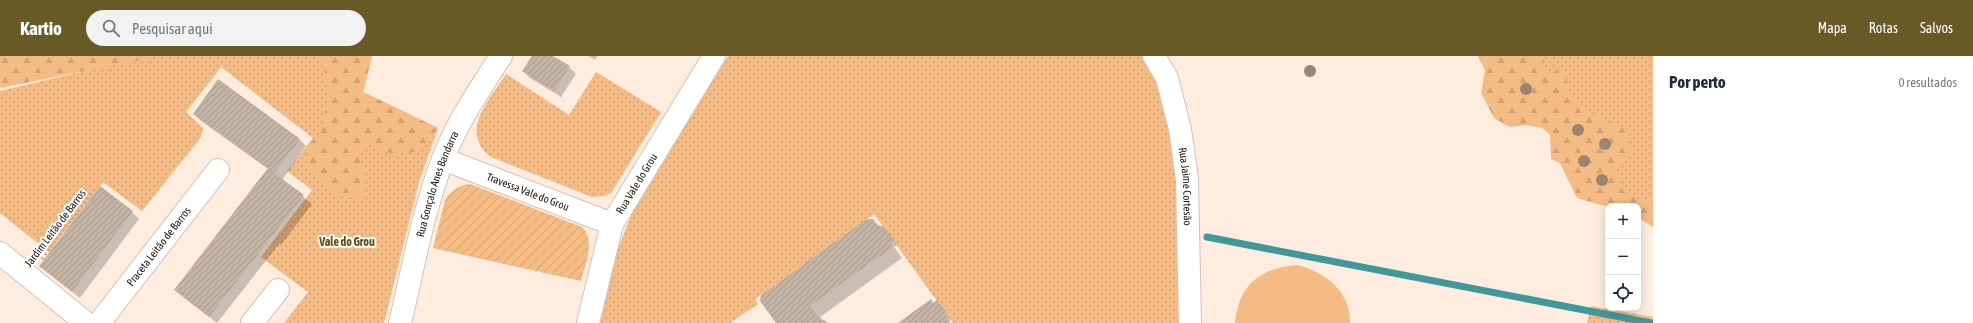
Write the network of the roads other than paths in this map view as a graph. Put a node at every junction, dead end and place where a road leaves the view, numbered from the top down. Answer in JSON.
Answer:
{"nodes":[{"id":1,"x":501,"y":56,"type":"edge"},
{"id":2,"x":714,"y":56,"type":"edge"},
{"id":3,"x":1154,"y":56,"type":"edge"},
{"id":4,"x":443,"y":159,"type":"junction"},
{"id":5,"x":218,"y":170,"type":"dead end"},
{"id":6,"x":612,"y":224,"type":"junction"},
{"id":7,"x":0,"y":252,"type":"edge"},
{"id":8,"x":278,"y":290,"type":"dead end"},
{"id":9,"x":86,"y":323,"type":"edge"},
{"id":10,"x":99,"y":323,"type":"edge"},
{"id":11,"x":252,"y":323,"type":"edge"},
{"id":12,"x":400,"y":323,"type":"edge"},
{"id":13,"x":588,"y":323,"type":"edge"},
{"id":14,"x":1190,"y":323,"type":"edge"}],
"edges":[{"from":1,"to":4,"type":"street","name":"Rua Gonçalo Anes Bandarra"},
{"from":2,"to":6,"type":"street","name":"Rua Vale do Grou"},
{"from":3,"to":14,"type":"street","name":"Rua Jaime Cortesão"},
{"from":4,"to":6,"type":"street","name":"Travessa Vale do Grou"},
{"from":4,"to":12,"type":"street","name":"Rua Gonçalo Anes Bandarra"},
{"from":5,"to":10,"type":"street","name":"Praceta Leitão de Barros"},
{"from":6,"to":13,"type":"street","name":"Rua Vale do Grou"},
{"from":7,"to":9,"type":"street"},
{"from":8,"to":11,"type":"street"}]}
